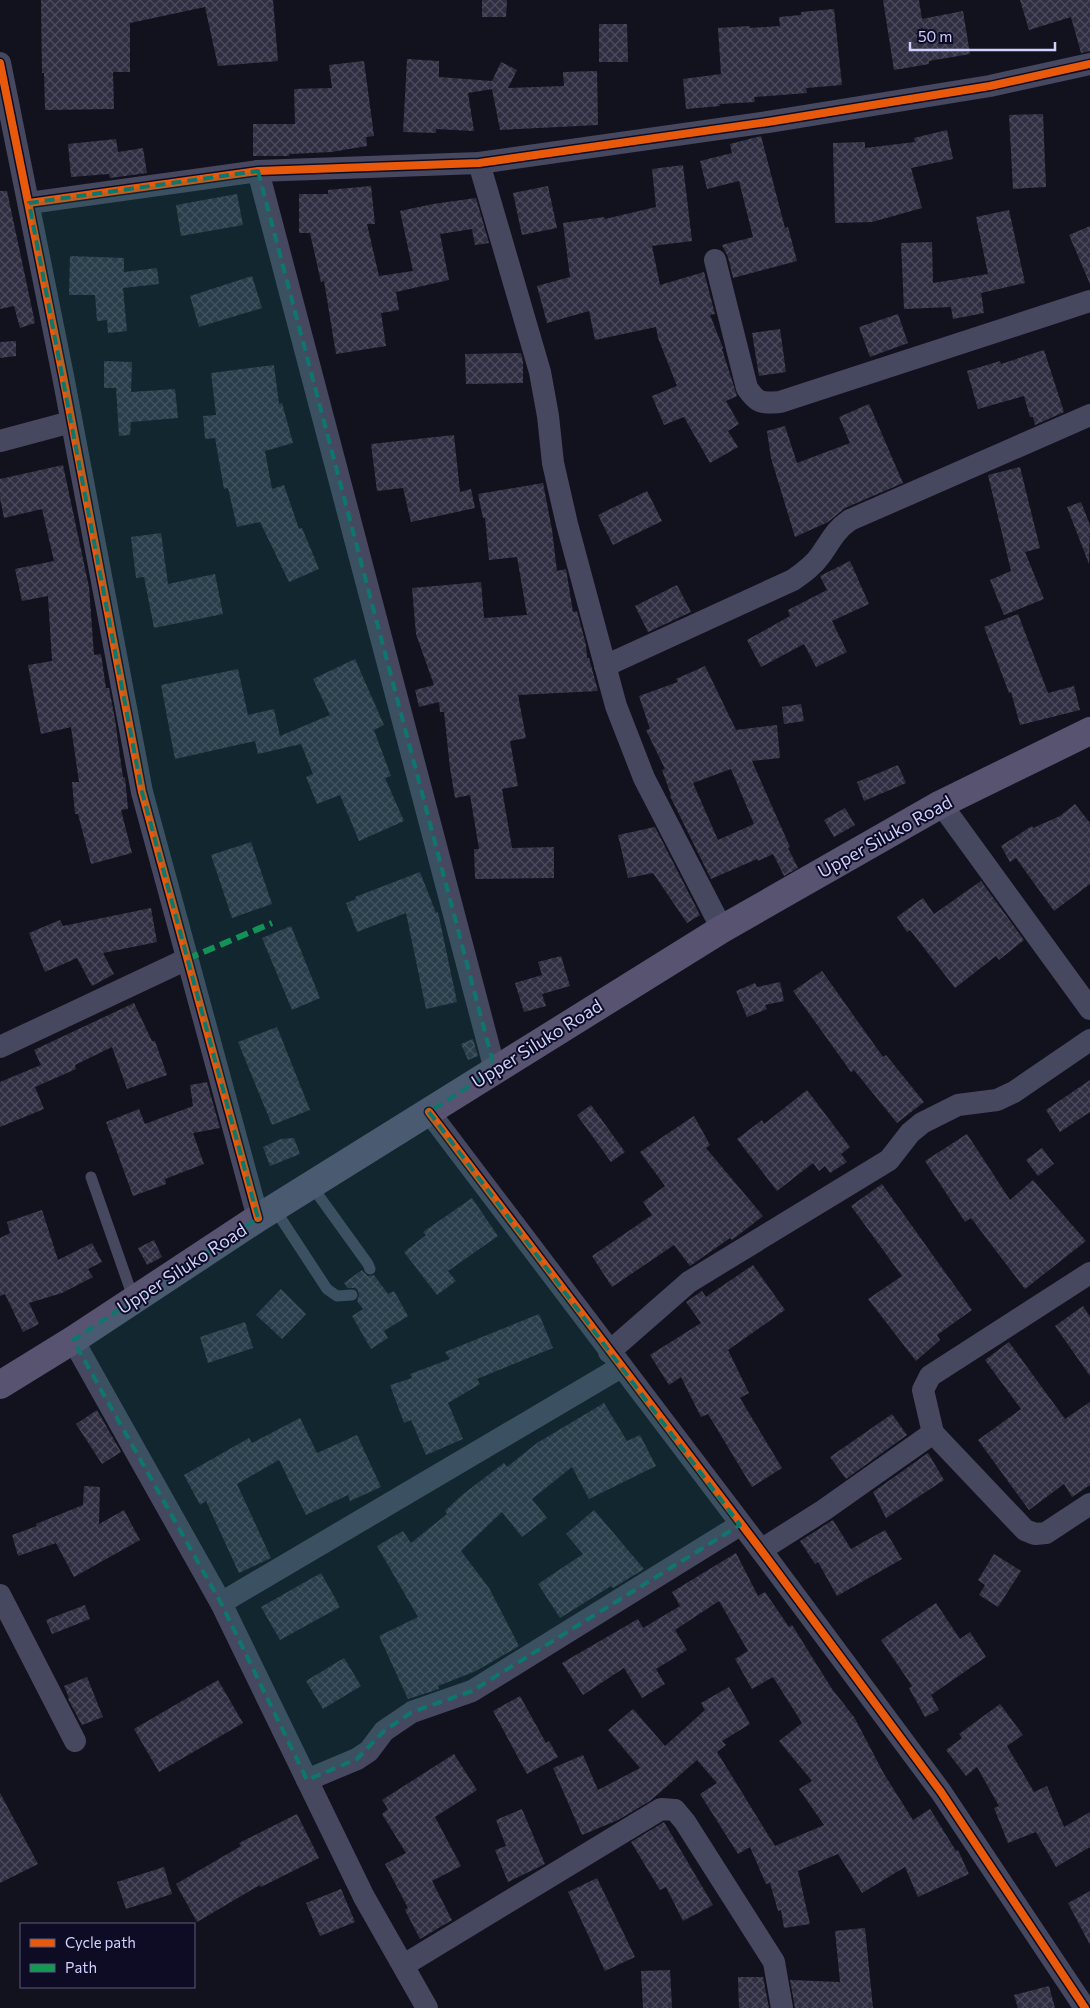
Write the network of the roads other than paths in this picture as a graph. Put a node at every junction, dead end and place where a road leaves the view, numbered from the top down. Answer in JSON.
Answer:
{"nodes":[{"id":1,"x":0,"y":63,"type":"edge"},
{"id":2,"x":1090,"y":64,"type":"edge"},
{"id":3,"x":479,"y":163,"type":"junction"},
{"id":4,"x":258,"y":171,"type":"junction"},
{"id":5,"x":29,"y":203,"type":"junction"},
{"id":6,"x":715,"y":260,"type":"dead end"},
{"id":7,"x":1090,"y":301,"type":"edge"},
{"id":8,"x":1090,"y":415,"type":"edge"},
{"id":9,"x":71,"y":422,"type":"junction"},
{"id":10,"x":0,"y":441,"type":"edge"},
{"id":11,"x":605,"y":666,"type":"junction"},
{"id":12,"x":1090,"y":731,"type":"edge"},
{"id":13,"x":941,"y":804,"type":"junction"},
{"id":14,"x":722,"y":929,"type":"junction"},
{"id":15,"x":187,"y":959,"type":"junction"},
{"id":16,"x":1090,"y":1009,"type":"edge"},
{"id":17,"x":1090,"y":1040,"type":"edge"},
{"id":18,"x":0,"y":1048,"type":"edge"},
{"id":19,"x":495,"y":1070,"type":"junction"},
{"id":20,"x":429,"y":1112,"type":"junction"},
{"id":21,"x":91,"y":1177,"type":"dead end"},
{"id":22,"x":311,"y":1185,"type":"junction"},
{"id":23,"x":266,"y":1213,"type":"junction"},
{"id":24,"x":370,"y":1269,"type":"dead end"},
{"id":25,"x":1090,"y":1273,"type":"edge"},
{"id":26,"x":352,"y":1295,"type":"dead end"},
{"id":27,"x":134,"y":1300,"type":"junction"},
{"id":28,"x":73,"y":1340,"type":"junction"},
{"id":29,"x":615,"y":1360,"type":"junction"},
{"id":30,"x":0,"y":1385,"type":"edge"},
{"id":31,"x":932,"y":1433,"type":"junction"},
{"id":32,"x":1090,"y":1504,"type":"edge"},
{"id":33,"x":740,"y":1525,"type":"junction"},
{"id":34,"x":761,"y":1550,"type":"junction"},
{"id":35,"x":0,"y":1595,"type":"edge"},
{"id":36,"x":221,"y":1603,"type":"junction"},
{"id":37,"x":75,"y":1742,"type":"dead end"},
{"id":38,"x":307,"y":1780,"type":"junction"},
{"id":39,"x":404,"y":1965,"type":"junction"},
{"id":40,"x":427,"y":2008,"type":"edge"},
{"id":41,"x":782,"y":2008,"type":"edge"},
{"id":42,"x":1085,"y":2008,"type":"edge"}],
"edges":[{"from":1,"to":5,"type":"street"},
{"from":2,"to":3,"type":"street"},
{"from":3,"to":4,"type":"street"},
{"from":3,"to":11,"type":"street"},
{"from":4,"to":5,"type":"street"},
{"from":4,"to":19,"type":"street"},
{"from":5,"to":9,"type":"street"},
{"from":6,"to":7,"type":"street"},
{"from":8,"to":11,"type":"street"},
{"from":9,"to":10,"type":"street"},
{"from":9,"to":15,"type":"street"},
{"from":11,"to":14,"type":"street"},
{"from":12,"to":13,"type":"main road","name":"Upper Siluko Road"},
{"from":13,"to":14,"type":"main road","name":"Upper Siluko Road"},
{"from":13,"to":16,"type":"street"},
{"from":14,"to":19,"type":"main road","name":"Upper Siluko Road"},
{"from":15,"to":18,"type":"street"},
{"from":15,"to":23,"type":"street"},
{"from":17,"to":29,"type":"street"},
{"from":19,"to":20,"type":"main road","name":"Upper Siluko Road"},
{"from":20,"to":22,"type":"main road","name":"Upper Siluko Road"},
{"from":20,"to":29,"type":"street"},
{"from":21,"to":27,"type":"lane"},
{"from":22,"to":23,"type":"main road","name":"Upper Siluko Road"},
{"from":22,"to":24,"type":"lane"},
{"from":23,"to":26,"type":"lane"},
{"from":23,"to":27,"type":"main road","name":"Upper Siluko Road"},
{"from":25,"to":31,"type":"street"},
{"from":27,"to":28,"type":"main road","name":"Upper Siluko Road"},
{"from":28,"to":30,"type":"main road","name":"Upper Siluko Road"},
{"from":28,"to":36,"type":"street"},
{"from":29,"to":33,"type":"street"},
{"from":29,"to":36,"type":"street"},
{"from":31,"to":32,"type":"street"},
{"from":31,"to":34,"type":"street"},
{"from":33,"to":34,"type":"street"},
{"from":33,"to":38,"type":"street"},
{"from":34,"to":42,"type":"street"},
{"from":35,"to":37,"type":"street"},
{"from":36,"to":38,"type":"street"},
{"from":38,"to":39,"type":"street"},
{"from":39,"to":40,"type":"street"},
{"from":39,"to":41,"type":"street"}]}
